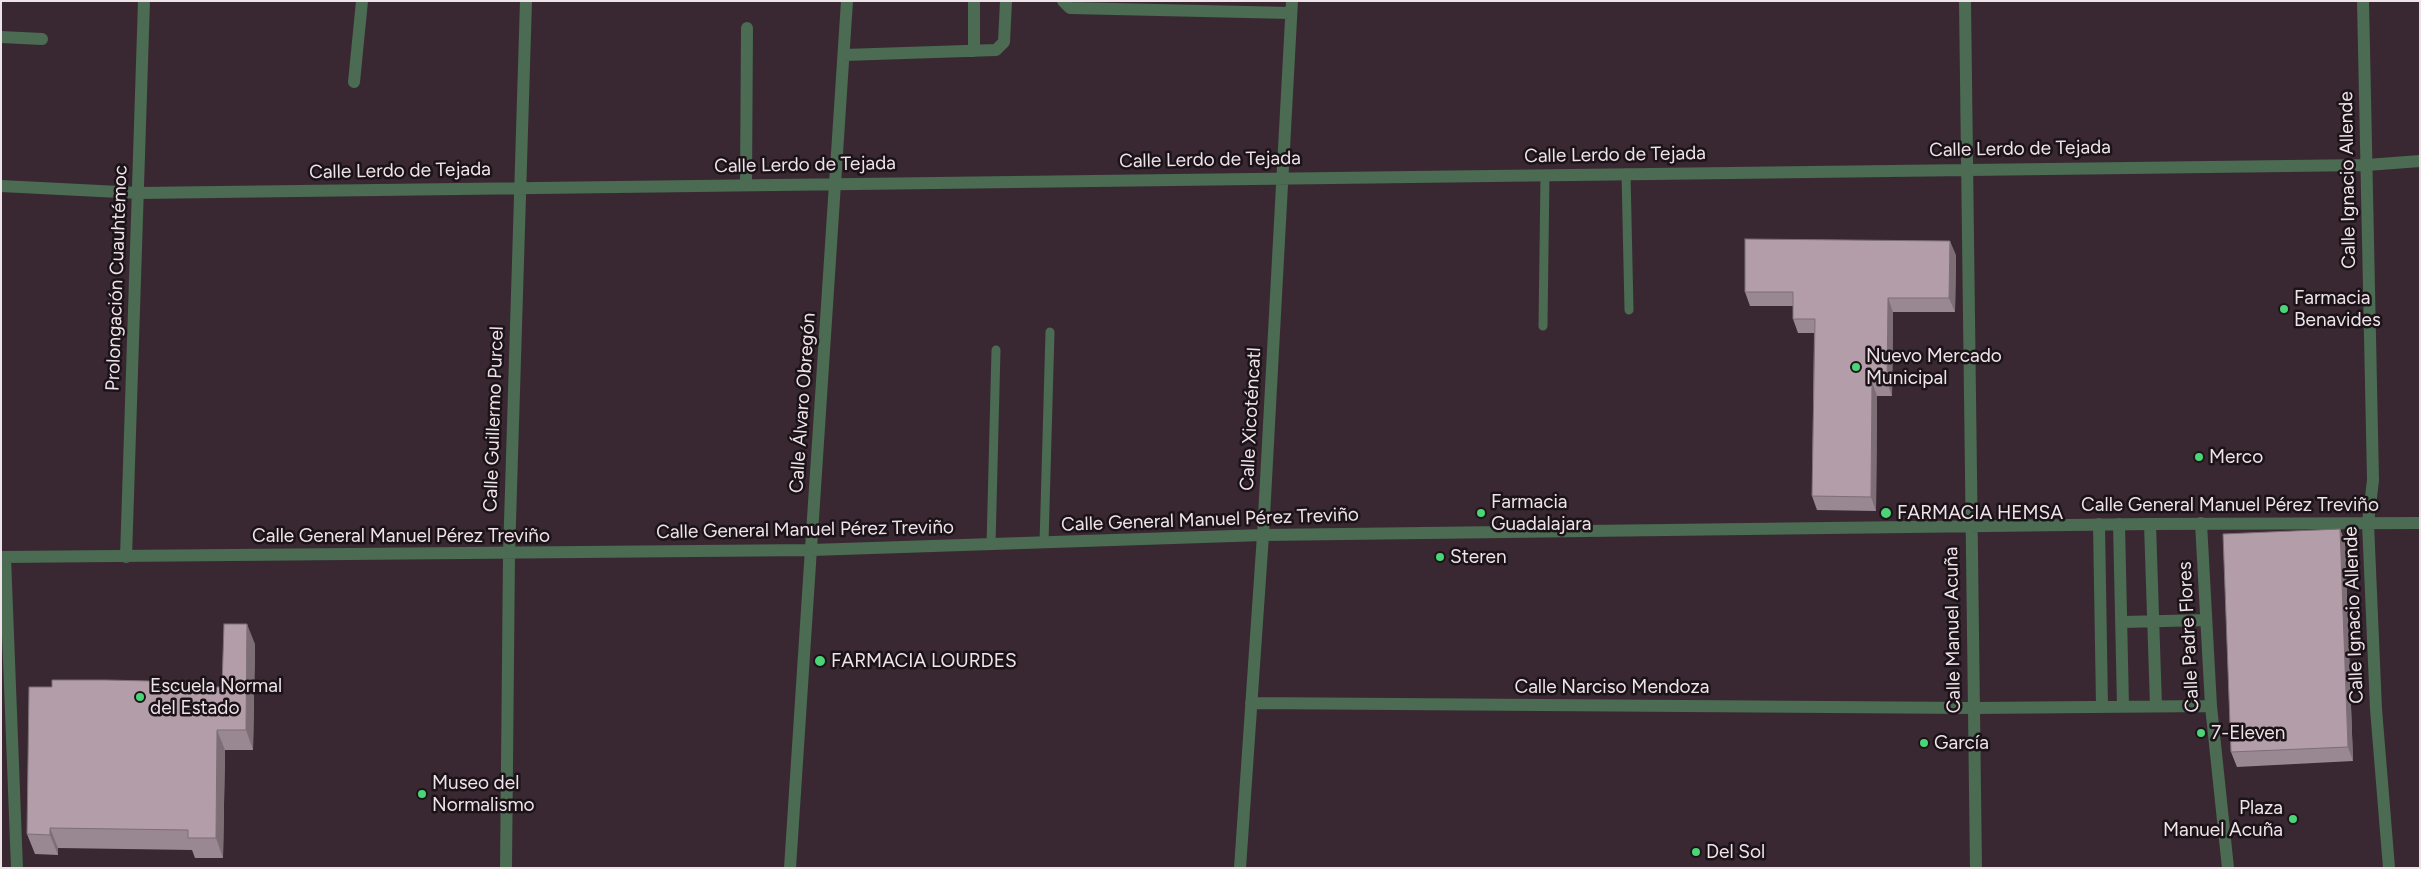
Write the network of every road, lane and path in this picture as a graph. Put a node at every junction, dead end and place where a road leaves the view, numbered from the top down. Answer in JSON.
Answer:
{"nodes":[{"id":1,"x":144,"y":1,"type":"edge"},
{"id":2,"x":362,"y":1,"type":"edge"},
{"id":3,"x":526,"y":1,"type":"edge"},
{"id":4,"x":847,"y":1,"type":"edge"},
{"id":5,"x":974,"y":1,"type":"edge"},
{"id":6,"x":1006,"y":1,"type":"edge"},
{"id":7,"x":1063,"y":1,"type":"edge"},
{"id":8,"x":1965,"y":1,"type":"edge"},
{"id":9,"x":2363,"y":1,"type":"edge"},
{"id":10,"x":1138,"y":6,"type":"edge"},
{"id":11,"x":1292,"y":7,"type":"edge"},
{"id":12,"x":747,"y":28,"type":"dead end"},
{"id":13,"x":1,"y":37,"type":"edge"},
{"id":14,"x":42,"y":39,"type":"dead end"},
{"id":15,"x":974,"y":51,"type":"junction"},
{"id":16,"x":844,"y":55,"type":"junction"},
{"id":17,"x":354,"y":82,"type":"dead end"},
{"id":18,"x":2420,"y":162,"type":"edge"},
{"id":19,"x":2366,"y":164,"type":"junction"},
{"id":20,"x":1967,"y":168,"type":"junction"},
{"id":21,"x":1626,"y":174,"type":"junction"},
{"id":22,"x":1545,"y":175,"type":"junction"},
{"id":23,"x":1281,"y":177,"type":"junction"},
{"id":24,"x":746,"y":184,"type":"junction"},
{"id":25,"x":837,"y":184,"type":"junction"},
{"id":26,"x":1,"y":186,"type":"edge"},
{"id":27,"x":519,"y":188,"type":"junction"},
{"id":28,"x":139,"y":193,"type":"junction"},
{"id":29,"x":1629,"y":310,"type":"dead end"},
{"id":30,"x":1543,"y":326,"type":"dead end"},
{"id":31,"x":1050,"y":332,"type":"dead end"},
{"id":32,"x":996,"y":350,"type":"dead end"},
{"id":33,"x":2201,"y":523,"type":"junction"},
{"id":34,"x":2368,"y":523,"type":"junction"},
{"id":35,"x":2420,"y":523,"type":"edge"},
{"id":36,"x":2099,"y":524,"type":"junction"},
{"id":37,"x":2119,"y":524,"type":"junction"},
{"id":38,"x":2150,"y":524,"type":"junction"},
{"id":39,"x":1971,"y":527,"type":"junction"},
{"id":40,"x":1263,"y":535,"type":"junction"},
{"id":41,"x":1044,"y":543,"type":"junction"},
{"id":42,"x":991,"y":545,"type":"junction"},
{"id":43,"x":812,"y":550,"type":"junction"},
{"id":44,"x":509,"y":554,"type":"junction"},
{"id":45,"x":3,"y":557,"type":"edge"},
{"id":46,"x":126,"y":557,"type":"junction"},
{"id":47,"x":2205,"y":620,"type":"junction"},
{"id":48,"x":2155,"y":621,"type":"junction"},
{"id":49,"x":2123,"y":622,"type":"junction"},
{"id":50,"x":1251,"y":703,"type":"junction"},
{"id":51,"x":2102,"y":706,"type":"junction"},
{"id":52,"x":2123,"y":706,"type":"junction"},
{"id":53,"x":2156,"y":706,"type":"junction"},
{"id":54,"x":2211,"y":706,"type":"junction"},
{"id":55,"x":1973,"y":708,"type":"junction"},
{"id":56,"x":17,"y":868,"type":"edge"},
{"id":57,"x":506,"y":868,"type":"edge"},
{"id":58,"x":790,"y":868,"type":"edge"},
{"id":59,"x":1240,"y":868,"type":"edge"},
{"id":60,"x":1976,"y":868,"type":"edge"},
{"id":61,"x":2228,"y":868,"type":"edge"},
{"id":62,"x":2389,"y":868,"type":"edge"}],
"edges":[{"from":1,"to":28,"type":"street","name":"Prolongación Cuauhtémoc"},
{"from":2,"to":17,"type":"street"},
{"from":3,"to":27,"type":"street","name":"Calle Guillermo Purcel"},
{"from":4,"to":16,"type":"street","name":"Calle Álvaro Obregón"},
{"from":5,"to":15,"type":"street"},
{"from":6,"to":15,"type":"street"},
{"from":7,"to":10,"type":"street"},
{"from":8,"to":20,"type":"street","name":"Calle Manuel Acuña"},
{"from":9,"to":19,"type":"street","name":"Calle Ignacio Allende"},
{"from":10,"to":11,"type":"street"},
{"from":11,"to":23,"type":"street","name":"Calle Xicoténcatl"},
{"from":12,"to":24,"type":"street"},
{"from":13,"to":14,"type":"street"},
{"from":15,"to":16,"type":"street"},
{"from":16,"to":25,"type":"street","name":"Calle Álvaro Obregón"},
{"from":18,"to":19,"type":"street","name":"Calle Lerdo de Tejada"},
{"from":19,"to":20,"type":"street","name":"Calle Lerdo de Tejada"},
{"from":19,"to":34,"type":"street","name":"Calle Ignacio Allende"},
{"from":20,"to":21,"type":"street","name":"Calle Lerdo de Tejada"},
{"from":20,"to":39,"type":"street","name":"Calle Manuel Acuña"},
{"from":21,"to":22,"type":"street","name":"Calle Lerdo de Tejada"},
{"from":21,"to":29,"type":"lane"},
{"from":22,"to":23,"type":"street","name":"Calle Lerdo de Tejada"},
{"from":22,"to":30,"type":"lane"},
{"from":23,"to":25,"type":"street","name":"Calle Lerdo de Tejada"},
{"from":23,"to":40,"type":"street","name":"Calle Xicoténcatl"},
{"from":24,"to":25,"type":"street","name":"Calle Lerdo de Tejada"},
{"from":24,"to":27,"type":"street","name":"Calle Lerdo de Tejada"},
{"from":25,"to":43,"type":"street","name":"Calle Álvaro Obregón"},
{"from":26,"to":28,"type":"street","name":"Calle Lerdo de Tejada"},
{"from":27,"to":28,"type":"street","name":"Calle Lerdo de Tejada"},
{"from":27,"to":44,"type":"street","name":"Calle Guillermo Purcel"},
{"from":28,"to":46,"type":"street","name":"Prolongación Cuauhtémoc"},
{"from":31,"to":41,"type":"lane"},
{"from":32,"to":42,"type":"lane"},
{"from":33,"to":34,"type":"street","name":"Calle General Manuel Pérez Treviño"},
{"from":33,"to":38,"type":"street","name":"Calle General Manuel Pérez Treviño"},
{"from":33,"to":47,"type":"street","name":"Calle Padre Flores"},
{"from":34,"to":35,"type":"street","name":"Calle General Manuel Pérez Treviño"},
{"from":34,"to":62,"type":"street","name":"Calle Ignacio Allende"},
{"from":36,"to":37,"type":"street","name":"Calle General Manuel Pérez Treviño"},
{"from":36,"to":39,"type":"street","name":"Calle General Manuel Pérez Treviño"},
{"from":36,"to":51,"type":"street"},
{"from":37,"to":38,"type":"street","name":"Calle General Manuel Pérez Treviño"},
{"from":37,"to":49,"type":"street"},
{"from":38,"to":48,"type":"street"},
{"from":39,"to":40,"type":"street","name":"Calle General Manuel Pérez Treviño"},
{"from":39,"to":55,"type":"street","name":"Calle Manuel Acuña"},
{"from":40,"to":41,"type":"street","name":"Calle General Manuel Pérez Treviño"},
{"from":40,"to":50,"type":"street","name":"Calle Xicoténcatl"},
{"from":41,"to":42,"type":"street","name":"Calle General Manuel Pérez Treviño"},
{"from":42,"to":43,"type":"street","name":"Calle General Manuel Pérez Treviño"},
{"from":43,"to":44,"type":"street","name":"Calle General Manuel Pérez Treviño"},
{"from":43,"to":58,"type":"street","name":"Calle Álvaro Obregón"},
{"from":44,"to":46,"type":"street","name":"Calle General Manuel Pérez Treviño"},
{"from":44,"to":57,"type":"street","name":"Calle Guillermo Purcel"},
{"from":45,"to":46,"type":"street","name":"Calle General Manuel Pérez Treviño"},
{"from":45,"to":56,"type":"street"},
{"from":47,"to":48,"type":"street"},
{"from":47,"to":54,"type":"street","name":"Calle Padre Flores"},
{"from":48,"to":49,"type":"street"},
{"from":48,"to":53,"type":"street"},
{"from":49,"to":52,"type":"street"},
{"from":50,"to":55,"type":"street","name":"Calle Narciso Mendoza"},
{"from":50,"to":59,"type":"street","name":"Calle Xicoténcatl"},
{"from":51,"to":52,"type":"street","name":"Calle Narciso Mendoza"},
{"from":51,"to":55,"type":"street","name":"Calle Narciso Mendoza"},
{"from":52,"to":53,"type":"street","name":"Calle Narciso Mendoza"},
{"from":53,"to":54,"type":"street","name":"Calle Narciso Mendoza"},
{"from":54,"to":61,"type":"street","name":"Calle Padre Flores"},
{"from":55,"to":60,"type":"street","name":"Calle Manuel Acuña"}]}
